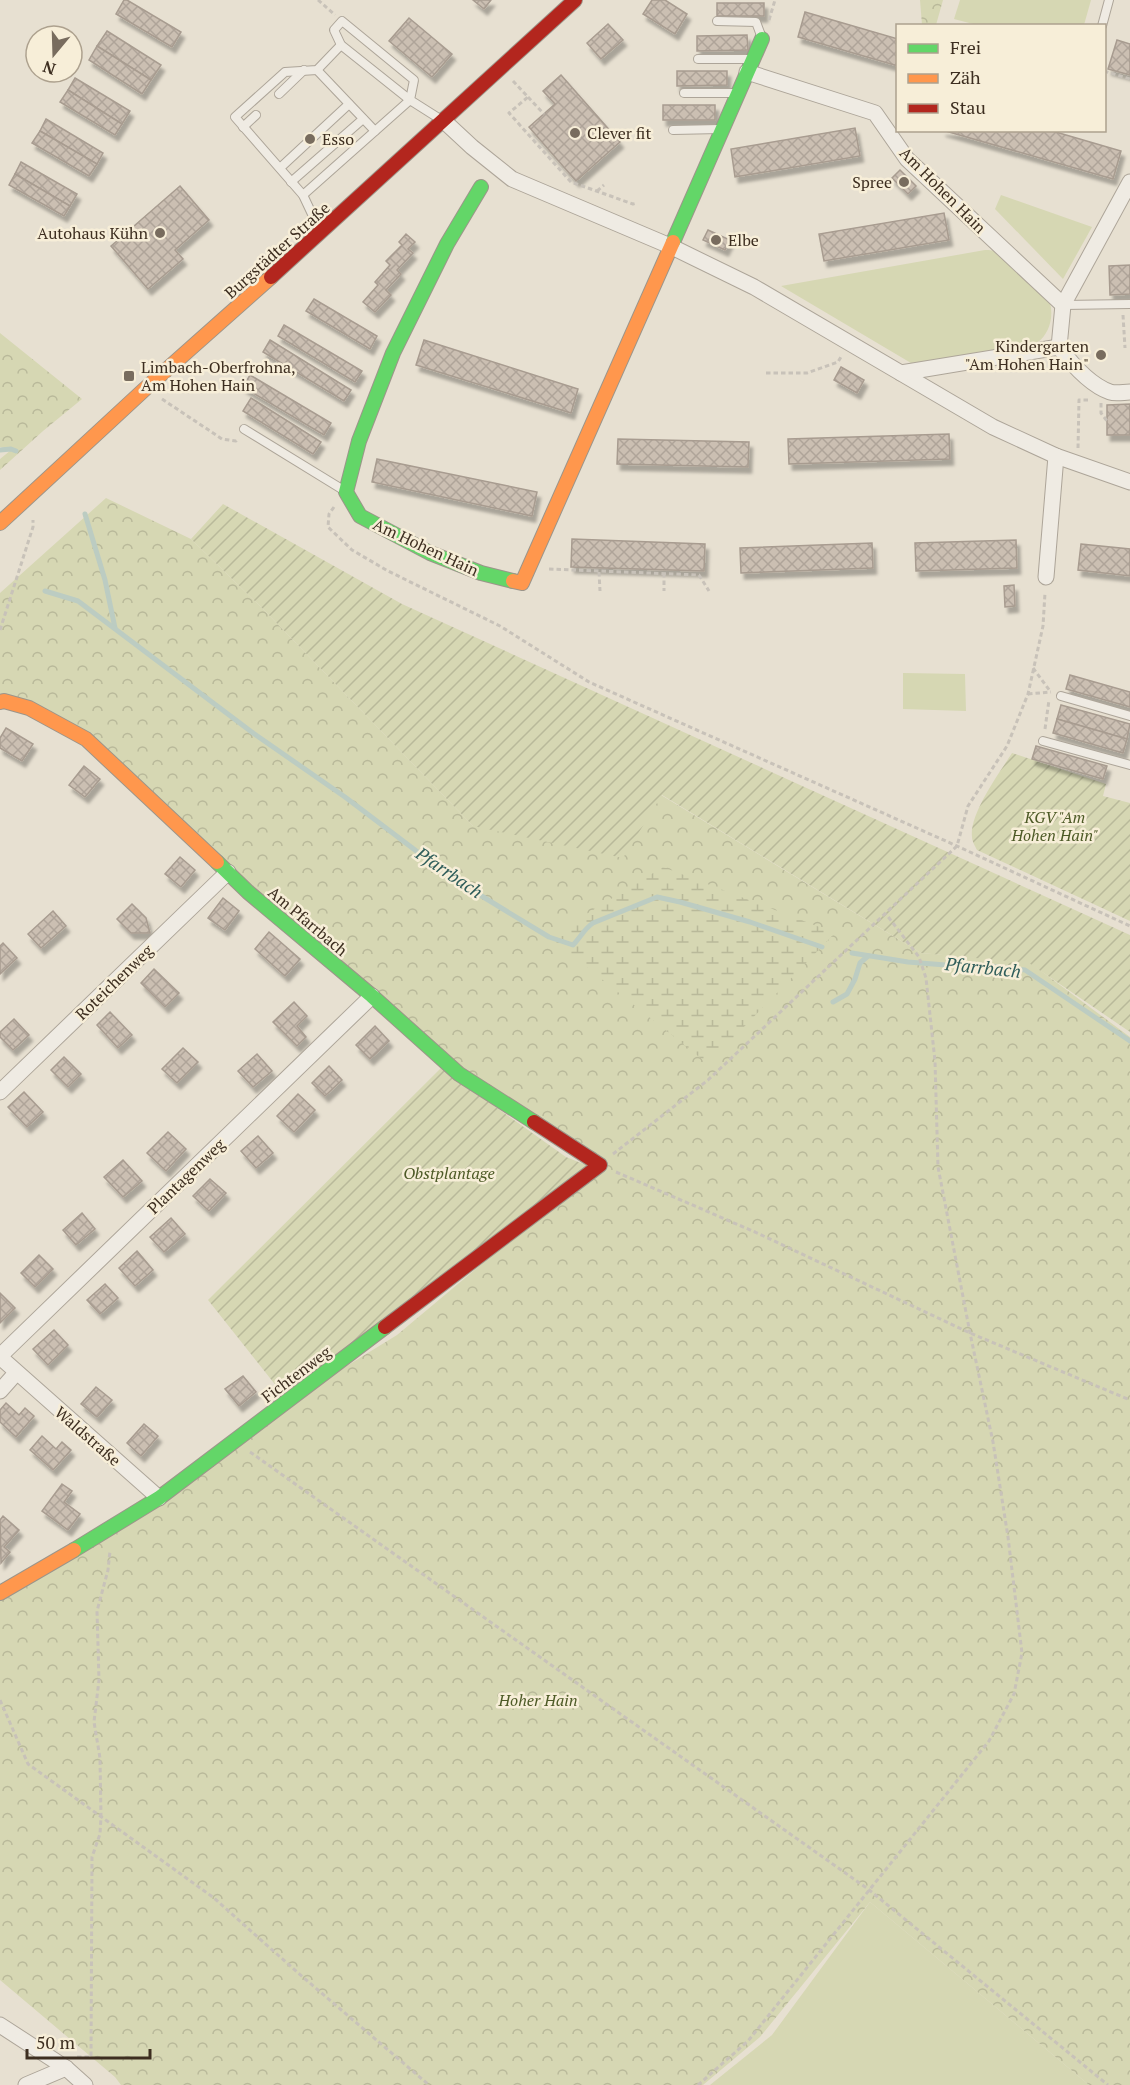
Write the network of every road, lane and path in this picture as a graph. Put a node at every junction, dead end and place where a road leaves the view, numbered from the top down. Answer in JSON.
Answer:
{"nodes":[{"id":1,"x":318,"y":0,"type":"edge"},
{"id":2,"x":575,"y":0,"type":"edge"},
{"id":3,"x":1109,"y":0,"type":"edge"},
{"id":4,"x":342,"y":21,"type":"junction"},
{"id":5,"x":717,"y":21,"type":"dead end"},
{"id":6,"x":1103,"y":24,"type":"edge"},
{"id":7,"x":762,"y":39,"type":"joint"},
{"id":8,"x":341,"y":45,"type":"junction"},
{"id":9,"x":698,"y":59,"type":"dead end"},
{"id":10,"x":750,"y":66,"type":"junction"},
{"id":11,"x":304,"y":70,"type":"junction"},
{"id":12,"x":317,"y":70,"type":"junction"},
{"id":13,"x":1106,"y":72,"type":"edge"},
{"id":14,"x":1130,"y":79,"type":"edge"},
{"id":15,"x":522,"y":91,"type":"dead end"},
{"id":16,"x":684,"y":93,"type":"dead end"},
{"id":17,"x":738,"y":93,"type":"junction"},
{"id":18,"x":279,"y":94,"type":"dead end"},
{"id":19,"x":528,"y":97,"type":"junction"},
{"id":20,"x":410,"y":100,"type":"junction"},
{"id":21,"x":349,"y":104,"type":"junction"},
{"id":22,"x":544,"y":114,"type":"dead end"},
{"id":23,"x":256,"y":115,"type":"dead end"},
{"id":24,"x":363,"y":118,"type":"junction"},
{"id":25,"x":444,"y":121,"type":"junction"},
{"id":26,"x":243,"y":127,"type":"junction"},
{"id":27,"x":722,"y":129,"type":"junction"},
{"id":28,"x":673,"y":130,"type":"dead end"},
{"id":29,"x":375,"y":131,"type":"junction"},
{"id":30,"x":280,"y":168,"type":"junction"},
{"id":31,"x":291,"y":182,"type":"junction"},
{"id":32,"x":1130,"y":182,"type":"edge"},
{"id":33,"x":604,"y":185,"type":"dead end"},
{"id":34,"x":481,"y":187,"type":"dead end"},
{"id":35,"x":597,"y":191,"type":"junction"},
{"id":36,"x":303,"y":195,"type":"junction"},
{"id":37,"x":637,"y":203,"type":"dead end"},
{"id":38,"x":321,"y":233,"type":"junction"},
{"id":39,"x":670,"y":246,"type":"junction"},
{"id":40,"x":1130,"y":304,"type":"edge"},
{"id":41,"x":1063,"y":305,"type":"junction"},
{"id":42,"x":1124,"y":328,"type":"dead end"},
{"id":43,"x":848,"y":343,"type":"junction"},
{"id":44,"x":1059,"y":346,"type":"junction"},
{"id":45,"x":1125,"y":348,"type":"dead end"},
{"id":46,"x":766,"y":373,"type":"dead end"},
{"id":47,"x":901,"y":373,"type":"junction"},
{"id":48,"x":146,"y":388,"type":"junction"},
{"id":49,"x":1130,"y":392,"type":"edge"},
{"id":50,"x":1106,"y":396,"type":"junction"},
{"id":51,"x":1090,"y":400,"type":"dead end"},
{"id":52,"x":1107,"y":421,"type":"dead end"},
{"id":53,"x":244,"y":429,"type":"joint"},
{"id":54,"x":1056,"y":456,"type":"junction"},
{"id":55,"x":1078,"y":465,"type":"junction"},
{"id":56,"x":1130,"y":482,"type":"edge"},
{"id":57,"x":33,"y":491,"type":"junction"},
{"id":58,"x":346,"y":492,"type":"junction"},
{"id":59,"x":0,"y":523,"type":"edge"},
{"id":60,"x":529,"y":567,"type":"junction"},
{"id":61,"x":600,"y":572,"type":"junction"},
{"id":62,"x":664,"y":573,"type":"junction"},
{"id":63,"x":1046,"y":577,"type":"joint"},
{"id":64,"x":600,"y":591,"type":"dead end"},
{"id":65,"x":664,"y":591,"type":"dead end"},
{"id":66,"x":709,"y":591,"type":"dead end"},
{"id":67,"x":0,"y":630,"type":"edge"},
{"id":68,"x":1034,"y":668,"type":"junction"},
{"id":69,"x":1050,"y":692,"type":"junction"},
{"id":70,"x":1028,"y":694,"type":"junction"},
{"id":71,"x":1061,"y":696,"type":"joint"},
{"id":72,"x":0,"y":702,"type":"edge"},
{"id":73,"x":1130,"y":716,"type":"edge"},
{"id":74,"x":1043,"y":741,"type":"joint"},
{"id":75,"x":1130,"y":765,"type":"edge"},
{"id":76,"x":957,"y":846,"type":"junction"},
{"id":77,"x":228,"y":872,"type":"junction"},
{"id":78,"x":886,"y":914,"type":"junction"},
{"id":79,"x":1130,"y":926,"type":"edge"},
{"id":80,"x":372,"y":996,"type":"junction"},
{"id":81,"x":0,"y":1092,"type":"edge"},
{"id":82,"x":600,"y":1165,"type":"junction"},
{"id":83,"x":970,"y":1333,"type":"junction"},
{"id":84,"x":0,"y":1357,"type":"edge"},
{"id":85,"x":16,"y":1373,"type":"junction"},
{"id":86,"x":0,"y":1391,"type":"edge"},
{"id":87,"x":1130,"y":1400,"type":"edge"},
{"id":88,"x":233,"y":1440,"type":"junction"},
{"id":89,"x":159,"y":1498,"type":"junction"},
{"id":90,"x":114,"y":1527,"type":"junction"},
{"id":91,"x":0,"y":1593,"type":"edge"},
{"id":92,"x":0,"y":1700,"type":"edge"},
{"id":93,"x":101,"y":1818,"type":"junction"},
{"id":94,"x":868,"y":1890,"type":"junction"},
{"id":95,"x":0,"y":2025,"type":"edge"},
{"id":96,"x":51,"y":2058,"type":"junction"},
{"id":97,"x":66,"y":2068,"type":"junction"},
{"id":98,"x":26,"y":2085,"type":"edge"},
{"id":99,"x":84,"y":2085,"type":"edge"},
{"id":100,"x":429,"y":2085,"type":"edge"},
{"id":101,"x":698,"y":2085,"type":"edge"},
{"id":102,"x":1108,"y":2085,"type":"edge"}],
"edges":[{"from":1,"to":4,"type":"path"},
{"from":2,"to":25,"type":"street","name":"Burgstädter Straße"},
{"from":3,"to":6,"type":"lane"},
{"from":4,"to":8,"type":"lane"},
{"from":4,"to":20,"type":"lane"},
{"from":5,"to":7,"type":"lane"},
{"from":7,"to":10,"type":"street","name":"Am Hohen Hain"},
{"from":8,"to":12,"type":"lane"},
{"from":8,"to":20,"type":"lane"},
{"from":9,"to":10,"type":"lane"},
{"from":10,"to":17,"type":"street","name":"Am Hohen Hain"},
{"from":10,"to":41,"type":"street","name":"Am Hohen Hain"},
{"from":11,"to":12,"type":"lane"},
{"from":11,"to":18,"type":"lane"},
{"from":11,"to":26,"type":"lane"},
{"from":12,"to":21,"type":"lane"},
{"from":13,"to":14,"type":"path"},
{"from":15,"to":19,"type":"path"},
{"from":16,"to":17,"type":"lane"},
{"from":17,"to":27,"type":"street","name":"Am Hohen Hain"},
{"from":19,"to":22,"type":"path"},
{"from":19,"to":35,"type":"path"},
{"from":20,"to":25,"type":"lane"},
{"from":20,"to":29,"type":"lane"},
{"from":21,"to":24,"type":"lane"},
{"from":21,"to":30,"type":"lane"},
{"from":23,"to":26,"type":"lane"},
{"from":24,"to":29,"type":"lane"},
{"from":24,"to":31,"type":"lane"},
{"from":25,"to":38,"type":"street","name":"Burgstädter Straße"},
{"from":25,"to":39,"type":"street"},
{"from":26,"to":30,"type":"lane"},
{"from":27,"to":28,"type":"lane"},
{"from":27,"to":39,"type":"street","name":"Am Hohen Hain"},
{"from":29,"to":36,"type":"lane"},
{"from":30,"to":31,"type":"lane"},
{"from":31,"to":36,"type":"lane"},
{"from":32,"to":41,"type":"street"},
{"from":33,"to":35,"type":"path"},
{"from":34,"to":58,"type":"street"},
{"from":35,"to":37,"type":"path"},
{"from":36,"to":38,"type":"lane"},
{"from":38,"to":48,"type":"street","name":"Burgstädter Straße"},
{"from":39,"to":43,"type":"street"},
{"from":39,"to":60,"type":"street","name":"Am Hohen Hain"},
{"from":40,"to":41,"type":"lane"},
{"from":41,"to":44,"type":"street"},
{"from":42,"to":45,"type":"path"},
{"from":43,"to":46,"type":"path"},
{"from":43,"to":47,"type":"street"},
{"from":44,"to":47,"type":"street"},
{"from":44,"to":50,"type":"street"},
{"from":47,"to":54,"type":"street"},
{"from":48,"to":53,"type":"path"},
{"from":48,"to":57,"type":"street","name":"Burgstädter Straße"},
{"from":49,"to":50,"type":"street"},
{"from":50,"to":52,"type":"path"},
{"from":51,"to":55,"type":"path"},
{"from":53,"to":58,"type":"lane"},
{"from":54,"to":55,"type":"street"},
{"from":54,"to":63,"type":"street"},
{"from":55,"to":56,"type":"street"},
{"from":57,"to":59,"type":"street","name":"Burgstädter Straße"},
{"from":57,"to":67,"type":"path"},
{"from":58,"to":60,"type":"street","name":"Am Hohen Hain"},
{"from":58,"to":76,"type":"path"},
{"from":60,"to":61,"type":"path"},
{"from":61,"to":62,"type":"path"},
{"from":61,"to":64,"type":"path"},
{"from":62,"to":65,"type":"path"},
{"from":62,"to":66,"type":"path"},
{"from":63,"to":68,"type":"path"},
{"from":68,"to":69,"type":"path"},
{"from":68,"to":70,"type":"path"},
{"from":69,"to":70,"type":"path"},
{"from":69,"to":71,"type":"path"},
{"from":69,"to":74,"type":"path"},
{"from":70,"to":76,"type":"path"},
{"from":71,"to":73,"type":"lane"},
{"from":72,"to":77,"type":"street","name":"Am Pfarrbach"},
{"from":74,"to":75,"type":"lane"},
{"from":76,"to":78,"type":"path"},
{"from":76,"to":79,"type":"path"},
{"from":77,"to":80,"type":"street","name":"Am Pfarrbach"},
{"from":77,"to":81,"type":"street","name":"Roteichenweg"},
{"from":78,"to":82,"type":"path"},
{"from":78,"to":83,"type":"path"},
{"from":80,"to":82,"type":"street","name":"Am Pfarrbach"},
{"from":80,"to":84,"type":"street","name":"Plantagenweg"},
{"from":82,"to":83,"type":"path"},
{"from":82,"to":88,"type":"street","name":"Fichtenweg"},
{"from":83,"to":87,"type":"path"},
{"from":83,"to":94,"type":"path"},
{"from":84,"to":85,"type":"street","name":"Waldstraße"},
{"from":85,"to":86,"type":"street"},
{"from":85,"to":89,"type":"street","name":"Waldstraße"},
{"from":88,"to":89,"type":"street","name":"Fichtenweg"},
{"from":88,"to":94,"type":"path"},
{"from":89,"to":90,"type":"street","name":"Fichtenweg"},
{"from":90,"to":91,"type":"street","name":"Fichtenweg"},
{"from":90,"to":93,"type":"path"},
{"from":92,"to":93,"type":"path"},
{"from":93,"to":96,"type":"path"},
{"from":93,"to":100,"type":"path"},
{"from":94,"to":101,"type":"path"},
{"from":94,"to":102,"type":"path"},
{"from":95,"to":96,"type":"street"},
{"from":96,"to":97,"type":"street"},
{"from":97,"to":98,"type":"street"},
{"from":97,"to":99,"type":"street"}]}
